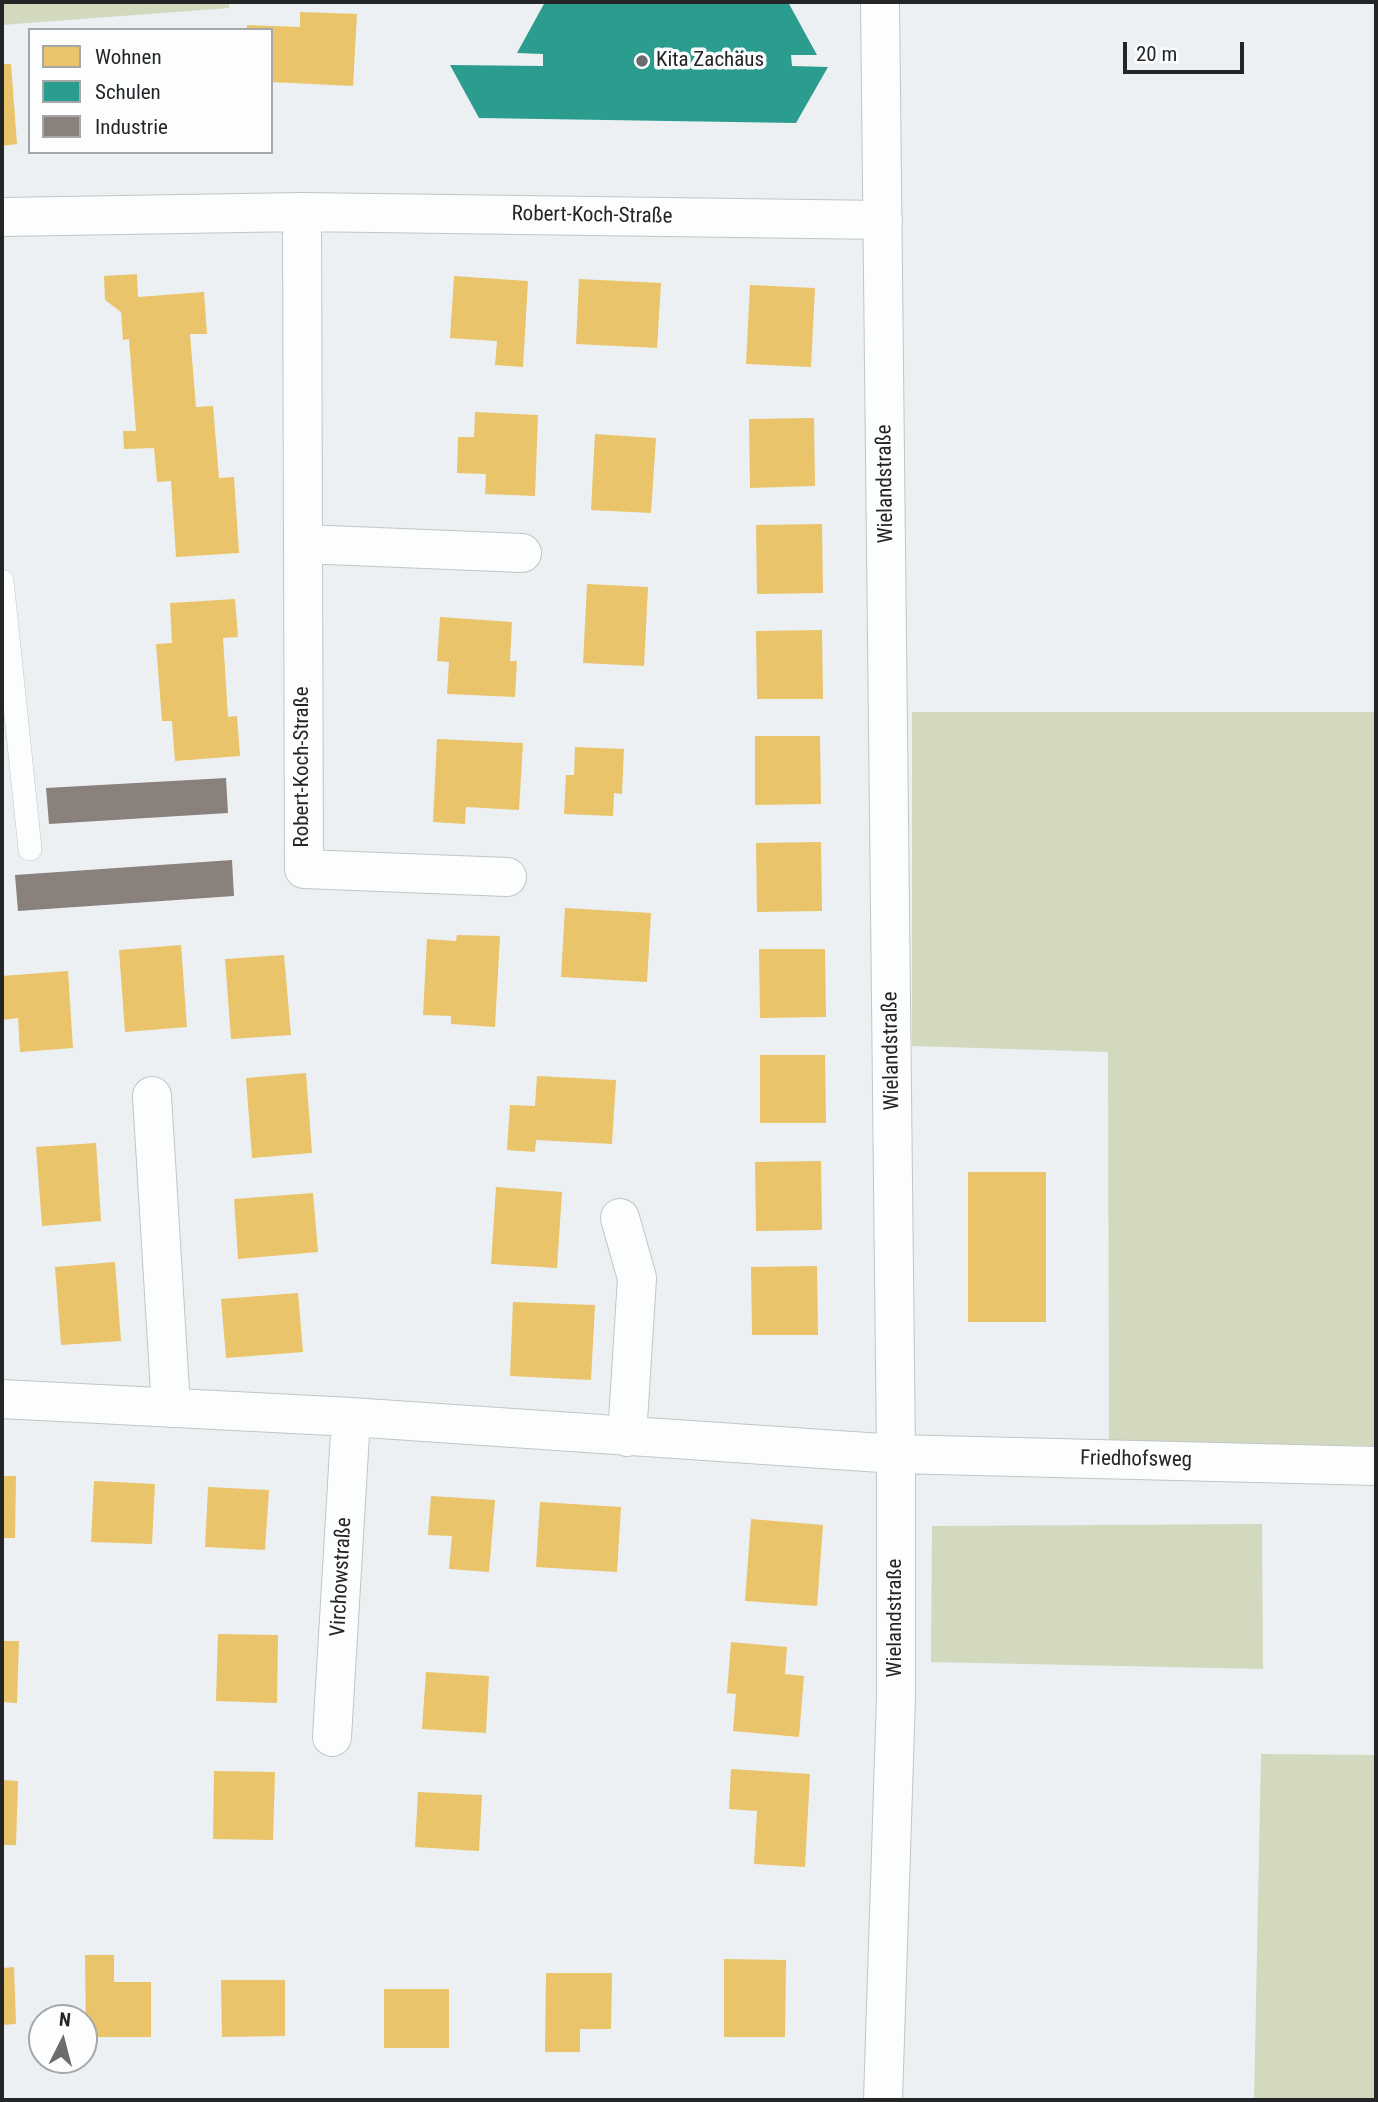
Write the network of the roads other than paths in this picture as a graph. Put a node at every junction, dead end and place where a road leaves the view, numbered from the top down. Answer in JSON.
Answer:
{"nodes":[{"id":1,"x":880,"y":2,"type":"edge"},
{"id":2,"x":302,"y":212,"type":"junction"},
{"id":3,"x":2,"y":217,"type":"edge"},
{"id":4,"x":883,"y":220,"type":"junction"},
{"id":5,"x":303,"y":544,"type":"junction"},
{"id":6,"x":522,"y":553,"type":"dead end"},
{"id":7,"x":2,"y":581,"type":"edge"},
{"id":8,"x":30,"y":849,"type":"dead end"},
{"id":9,"x":507,"y":877,"type":"dead end"},
{"id":10,"x":152,"y":1096,"type":"dead end"},
{"id":11,"x":620,"y":1218,"type":"dead end"},
{"id":12,"x":2,"y":1399,"type":"edge"},
{"id":13,"x":171,"y":1408,"type":"junction"},
{"id":14,"x":351,"y":1417,"type":"junction"},
{"id":15,"x":627,"y":1437,"type":"junction"},
{"id":16,"x":896,"y":1454,"type":"junction"},
{"id":17,"x":1376,"y":1466,"type":"edge"},
{"id":18,"x":332,"y":1737,"type":"dead end"},
{"id":19,"x":883,"y":2100,"type":"edge"}],
"edges":[{"from":1,"to":4,"type":"street","name":"Wielandstraße"},
{"from":2,"to":3,"type":"street","name":"Robert-Koch-Straße"},
{"from":2,"to":4,"type":"street","name":"Robert-Koch-Straße"},
{"from":2,"to":5,"type":"street","name":"Robert-Koch-Straße"},
{"from":4,"to":16,"type":"street","name":"Wielandstraße"},
{"from":5,"to":6,"type":"street"},
{"from":5,"to":9,"type":"street","name":"Robert-Koch-Straße"},
{"from":7,"to":8,"type":"lane"},
{"from":10,"to":13,"type":"street"},
{"from":11,"to":15,"type":"street"},
{"from":12,"to":13,"type":"street"},
{"from":13,"to":14,"type":"street"},
{"from":14,"to":15,"type":"street"},
{"from":14,"to":18,"type":"street","name":"Virchowstraße"},
{"from":15,"to":16,"type":"street"},
{"from":16,"to":17,"type":"street","name":"Friedhofsweg"},
{"from":16,"to":19,"type":"street","name":"Wielandstraße"}]}
